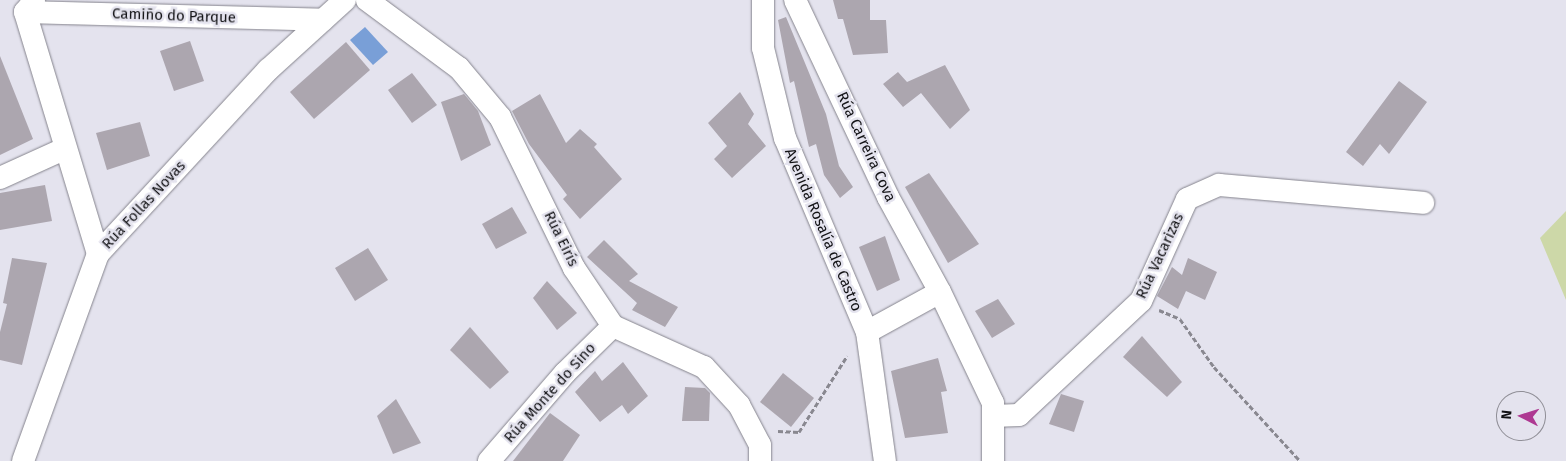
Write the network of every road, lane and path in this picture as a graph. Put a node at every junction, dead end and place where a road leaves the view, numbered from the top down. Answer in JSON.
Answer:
{"nodes":[{"id":1,"x":345,"y":0,"type":"edge"},
{"id":2,"x":367,"y":0,"type":"edge"},
{"id":3,"x":763,"y":0,"type":"edge"},
{"id":4,"x":796,"y":0,"type":"edge"},
{"id":5,"x":30,"y":6,"type":"edge"},
{"id":6,"x":323,"y":20,"type":"junction"},
{"id":7,"x":66,"y":148,"type":"junction"},
{"id":8,"x":0,"y":178,"type":"edge"},
{"id":9,"x":1423,"y":203,"type":"dead end"},
{"id":10,"x":98,"y":254,"type":"junction"},
{"id":11,"x":940,"y":292,"type":"junction"},
{"id":12,"x":1141,"y":301,"type":"junction"},
{"id":13,"x":612,"y":326,"type":"junction"},
{"id":14,"x":866,"y":332,"type":"junction"},
{"id":15,"x":993,"y":416,"type":"junction"},
{"id":16,"x":753,"y":431,"type":"junction"},
{"id":17,"x":23,"y":461,"type":"edge"},
{"id":18,"x":488,"y":461,"type":"edge"},
{"id":19,"x":760,"y":461,"type":"edge"},
{"id":20,"x":885,"y":461,"type":"edge"},
{"id":21,"x":993,"y":461,"type":"edge"},
{"id":22,"x":1300,"y":461,"type":"edge"}],
"edges":[{"from":1,"to":6,"type":"street","name":"Rúa Follas Novas"},
{"from":2,"to":13,"type":"street","name":"Rúa Eirís"},
{"from":3,"to":14,"type":"street","name":"Avenida Rosalía de Castro"},
{"from":4,"to":11,"type":"street","name":"Rúa Carreira Cova"},
{"from":5,"to":6,"type":"street","name":"Camiño do Parque"},
{"from":5,"to":7,"type":"street"},
{"from":6,"to":10,"type":"street","name":"Rúa Follas Novas"},
{"from":7,"to":8,"type":"street"},
{"from":7,"to":10,"type":"street"},
{"from":9,"to":12,"type":"street","name":"Rúa Vacarizas"},
{"from":10,"to":17,"type":"street","name":"Rúa Follas Novas"},
{"from":11,"to":14,"type":"street"},
{"from":11,"to":15,"type":"street","name":"Rúa Carreira Cova"},
{"from":12,"to":15,"type":"street","name":"Rúa Vacarizas"},
{"from":12,"to":22,"type":"path"},
{"from":13,"to":16,"type":"street"},
{"from":13,"to":18,"type":"street","name":"Rúa Monte do Sino"},
{"from":14,"to":16,"type":"path"},
{"from":14,"to":20,"type":"street","name":"Avenida Rosalía de Castro"},
{"from":15,"to":21,"type":"street","name":"Rúa Carreira Cova"},
{"from":16,"to":19,"type":"street"}]}
